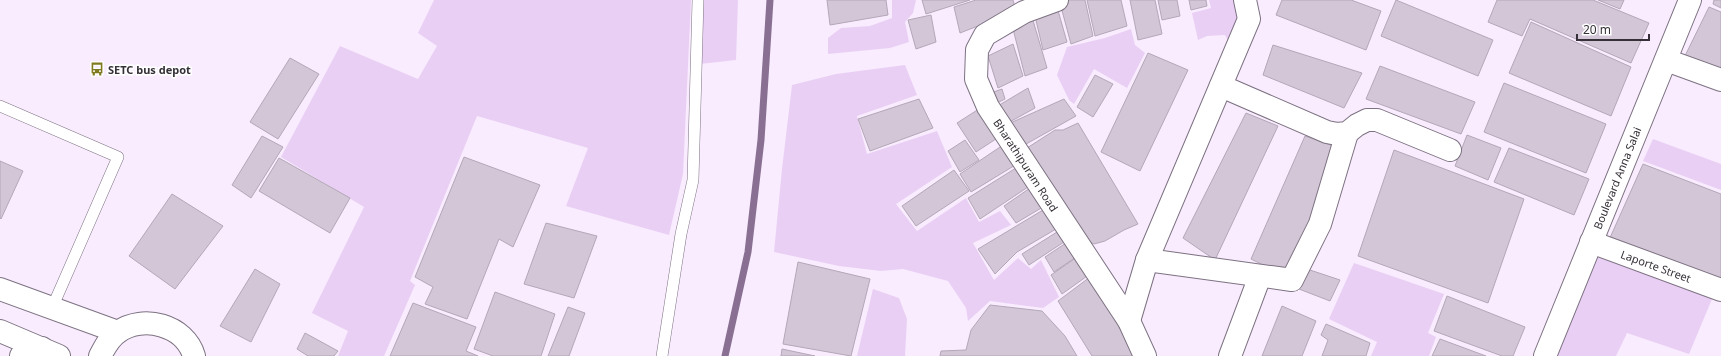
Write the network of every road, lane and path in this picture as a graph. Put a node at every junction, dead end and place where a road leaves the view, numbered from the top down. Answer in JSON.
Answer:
{"nodes":[{"id":1,"x":698,"y":0,"type":"edge"},
{"id":2,"x":1057,"y":0,"type":"edge"},
{"id":3,"x":1245,"y":0,"type":"edge"},
{"id":4,"x":1690,"y":0,"type":"edge"},
{"id":5,"x":1022,"y":6,"type":"edge"},
{"id":6,"x":1666,"y":60,"type":"junction"},
{"id":7,"x":1721,"y":80,"type":"edge"},
{"id":8,"x":1221,"y":86,"type":"junction"},
{"id":9,"x":0,"y":106,"type":"edge"},
{"id":10,"x":1347,"y":133,"type":"junction"},
{"id":11,"x":1450,"y":150,"type":"dead end"},
{"id":12,"x":1591,"y":242,"type":"junction"},
{"id":13,"x":1147,"y":260,"type":"junction"},
{"id":14,"x":1260,"y":276,"type":"junction"},
{"id":15,"x":0,"y":289,"type":"edge"},
{"id":16,"x":1721,"y":290,"type":"edge"},
{"id":17,"x":52,"y":308,"type":"junction"},
{"id":18,"x":1129,"y":321,"type":"junction"},
{"id":19,"x":0,"y":331,"type":"edge"},
{"id":20,"x":118,"y":332,"type":"junction"},
{"id":21,"x":51,"y":352,"type":"edge"},
{"id":22,"x":21,"y":356,"type":"edge"},
{"id":23,"x":100,"y":356,"type":"edge"},
{"id":24,"x":194,"y":356,"type":"edge"},
{"id":25,"x":662,"y":356,"type":"edge"},
{"id":26,"x":1145,"y":356,"type":"edge"},
{"id":27,"x":1230,"y":356,"type":"edge"},
{"id":28,"x":1544,"y":356,"type":"edge"}],
"edges":[{"from":1,"to":25,"type":"lane"},
{"from":2,"to":5,"type":"street","name":"Bharathipuram Road"},
{"from":3,"to":8,"type":"street"},
{"from":4,"to":6,"type":"street","name":"Boulevard Anna Salai"},
{"from":5,"to":18,"type":"street","name":"Bharathipuram Road"},
{"from":6,"to":7,"type":"street"},
{"from":6,"to":12,"type":"street","name":"Boulevard Anna Salai"},
{"from":8,"to":10,"type":"street"},
{"from":8,"to":13,"type":"street"},
{"from":9,"to":17,"type":"lane"},
{"from":10,"to":11,"type":"street"},
{"from":10,"to":14,"type":"street"},
{"from":12,"to":16,"type":"street","name":"Laporte Street"},
{"from":12,"to":28,"type":"street","name":"Boulevard Anna Salai"},
{"from":13,"to":14,"type":"street"},
{"from":13,"to":18,"type":"street"},
{"from":14,"to":27,"type":"street"},
{"from":15,"to":17,"type":"street"},
{"from":17,"to":20,"type":"street"},
{"from":18,"to":26,"type":"street","name":"Bharathipuram Road"},
{"from":19,"to":21,"type":"street"},
{"from":20,"to":23,"type":"street"},
{"from":20,"to":24,"type":"street"},
{"from":21,"to":22,"type":"street"}]}
